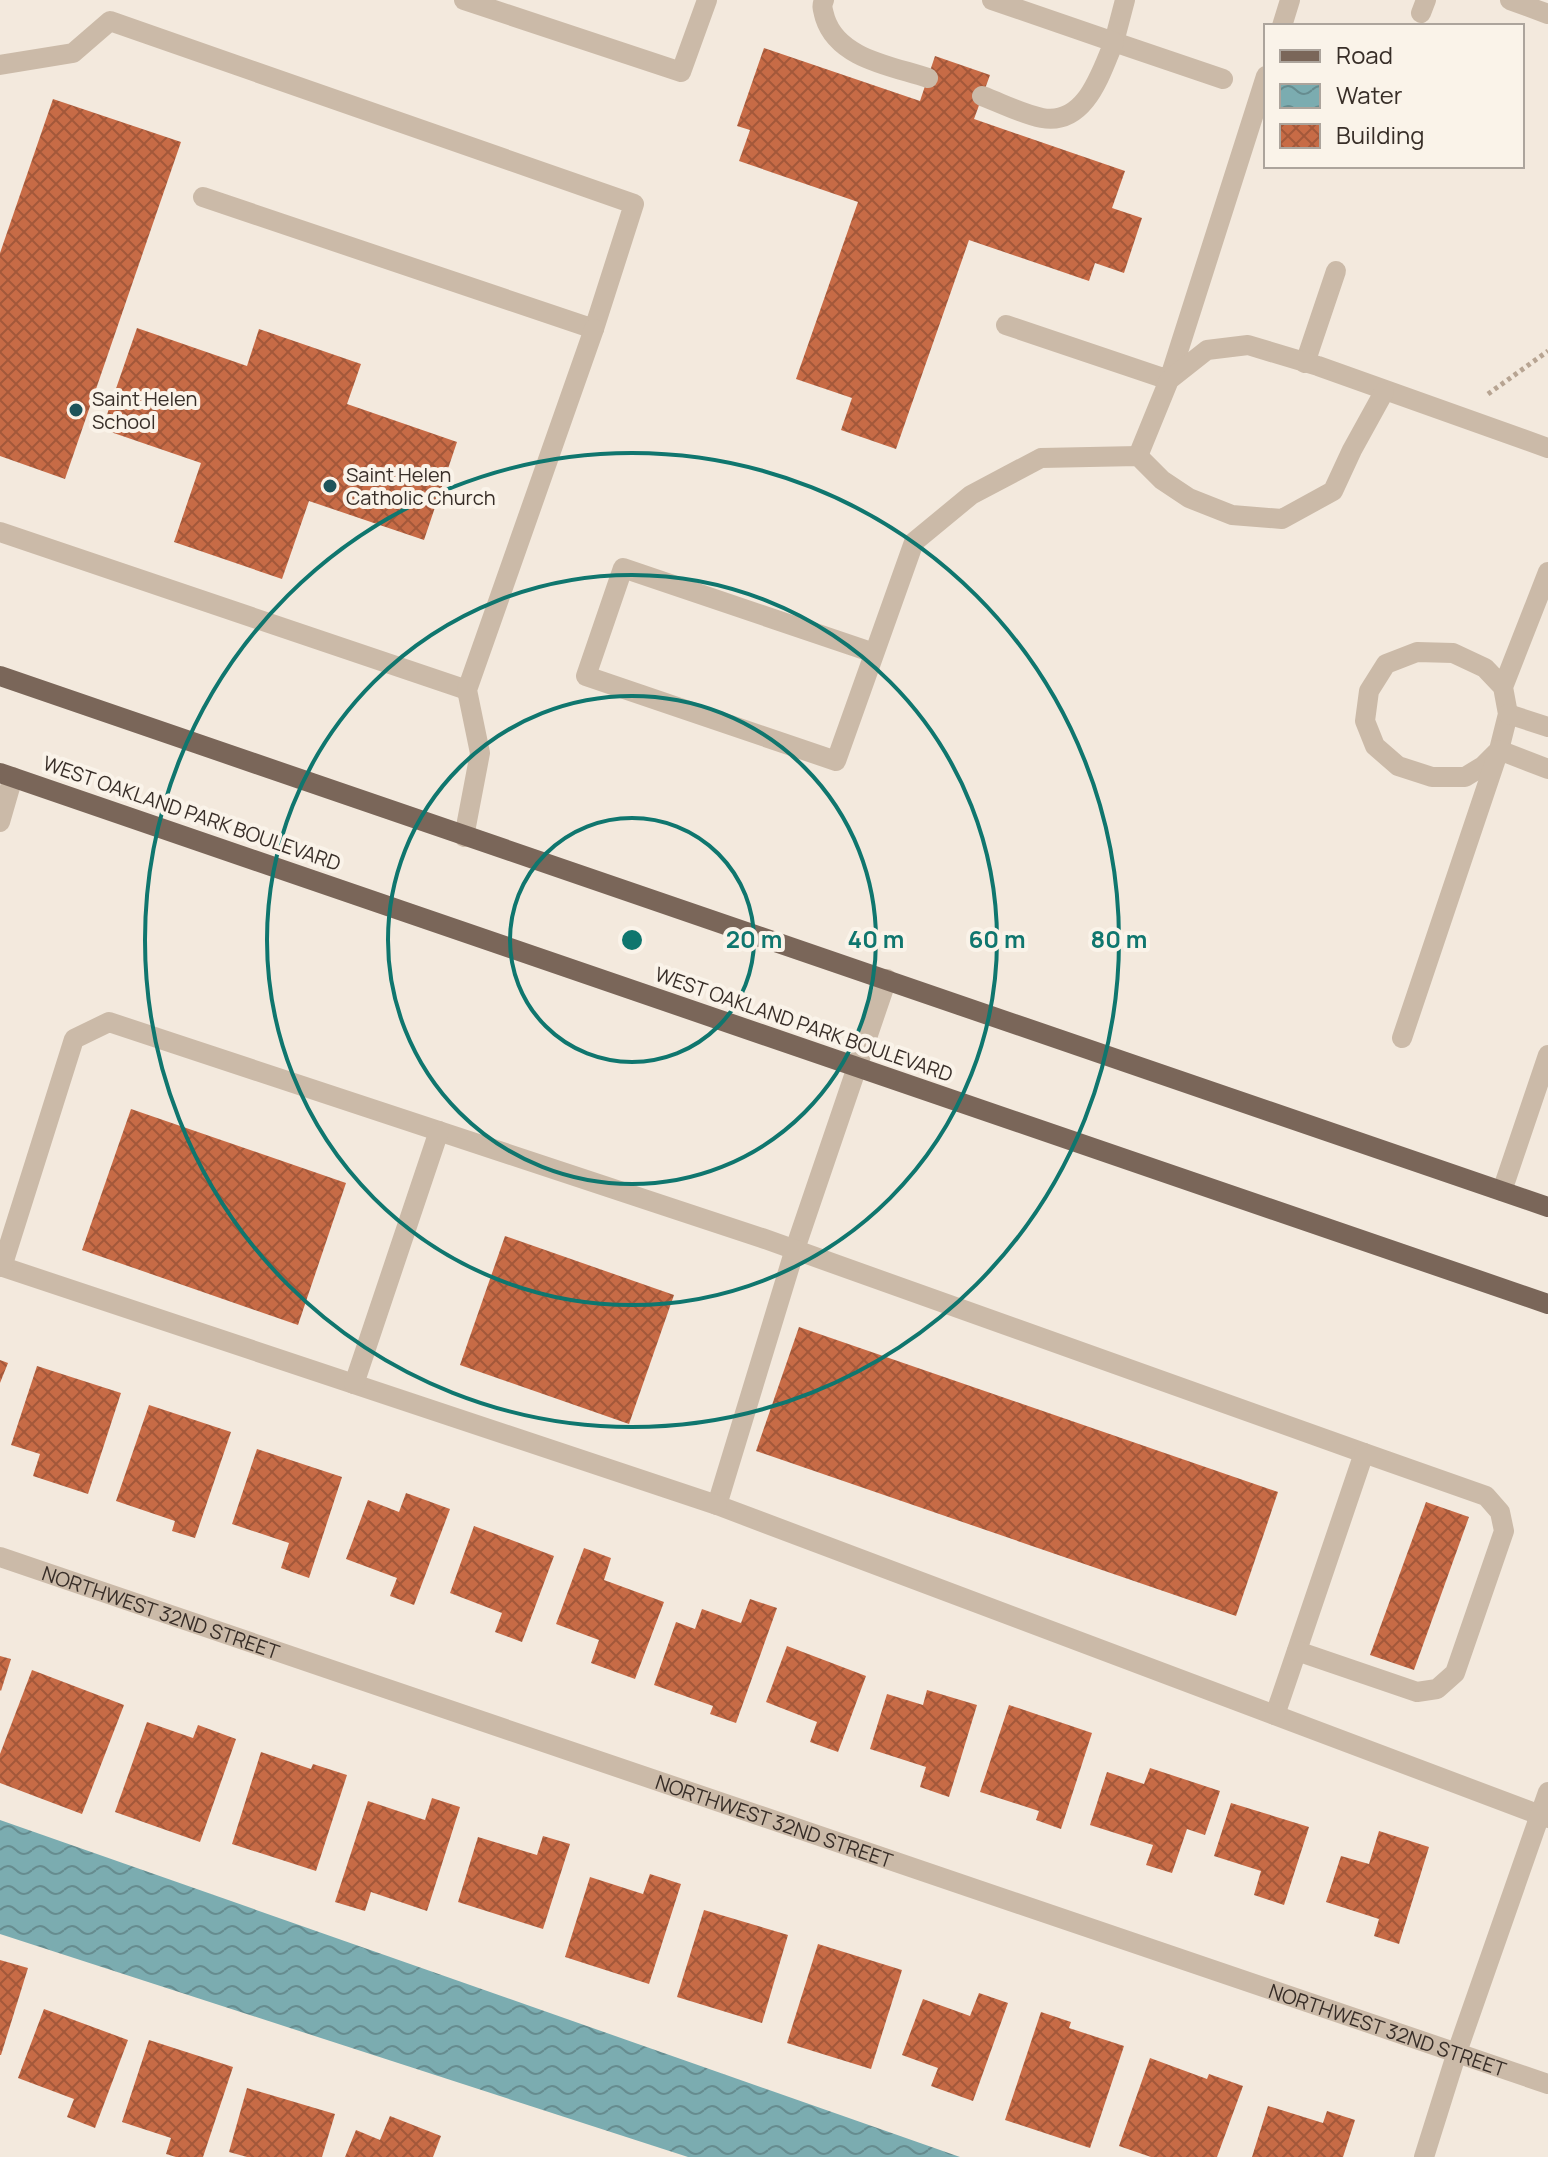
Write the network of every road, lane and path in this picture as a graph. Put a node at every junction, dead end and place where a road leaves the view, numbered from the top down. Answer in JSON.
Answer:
{"nodes":[{"id":1,"x":464,"y":0,"type":"edge"},
{"id":2,"x":707,"y":0,"type":"edge"},
{"id":3,"x":824,"y":0,"type":"edge"},
{"id":4,"x":992,"y":0,"type":"edge"},
{"id":5,"x":1125,"y":0,"type":"edge"},
{"id":6,"x":1290,"y":0,"type":"edge"},
{"id":7,"x":1510,"y":0,"type":"edge"},
{"id":8,"x":1548,"y":14,"type":"edge"},
{"id":9,"x":1283,"y":24,"type":"edge"},
{"id":10,"x":1114,"y":42,"type":"junction"},
{"id":11,"x":0,"y":65,"type":"edge"},
{"id":12,"x":928,"y":78,"type":"dead end"},
{"id":13,"x":1223,"y":79,"type":"dead end"},
{"id":14,"x":1264,"y":82,"type":"edge"},
{"id":15,"x":982,"y":96,"type":"dead end"},
{"id":16,"x":203,"y":197,"type":"dead end"},
{"id":17,"x":1336,"y":271,"type":"dead end"},
{"id":18,"x":1006,"y":325,"type":"dead end"},
{"id":19,"x":594,"y":329,"type":"junction"},
{"id":20,"x":1548,"y":351,"type":"edge"},
{"id":21,"x":1305,"y":363,"type":"junction"},
{"id":22,"x":1169,"y":380,"type":"junction"},
{"id":23,"x":1384,"y":392,"type":"junction"},
{"id":24,"x":1486,"y":395,"type":"dead end"},
{"id":25,"x":1548,"y":448,"type":"edge"},
{"id":26,"x":1138,"y":456,"type":"junction"},
{"id":27,"x":0,"y":532,"type":"edge"},
{"id":28,"x":1548,"y":572,"type":"edge"},
{"id":29,"x":874,"y":653,"type":"junction"},
{"id":30,"x":0,"y":676,"type":"edge"},
{"id":31,"x":1503,"y":687,"type":"junction"},
{"id":32,"x":467,"y":690,"type":"junction"},
{"id":33,"x":1508,"y":714,"type":"junction"},
{"id":34,"x":1548,"y":727,"type":"edge"},
{"id":35,"x":1499,"y":750,"type":"junction"},
{"id":36,"x":1548,"y":769,"type":"edge"},
{"id":37,"x":7,"y":775,"type":"edge"},
{"id":38,"x":0,"y":822,"type":"edge"},
{"id":39,"x":464,"y":837,"type":"junction"},
{"id":40,"x":887,"y":979,"type":"junction"},
{"id":41,"x":1402,"y":1038,"type":"dead end"},
{"id":42,"x":1548,"y":1055,"type":"edge"},
{"id":43,"x":856,"y":1067,"type":"junction"},
{"id":44,"x":439,"y":1131,"type":"junction"},
{"id":45,"x":1502,"y":1191,"type":"junction"},
{"id":46,"x":1548,"y":1207,"type":"edge"},
{"id":47,"x":795,"y":1249,"type":"junction"},
{"id":48,"x":1,"y":1267,"type":"edge"},
{"id":49,"x":1548,"y":1304,"type":"edge"},
{"id":50,"x":354,"y":1384,"type":"junction"},
{"id":51,"x":1364,"y":1453,"type":"junction"},
{"id":52,"x":717,"y":1505,"type":"junction"},
{"id":53,"x":0,"y":1557,"type":"edge"},
{"id":54,"x":1297,"y":1651,"type":"junction"},
{"id":55,"x":1275,"y":1715,"type":"junction"},
{"id":56,"x":1548,"y":1792,"type":"edge"},
{"id":57,"x":1544,"y":1817,"type":"edge"},
{"id":58,"x":1457,"y":2052,"type":"junction"},
{"id":59,"x":1548,"y":2084,"type":"edge"},
{"id":60,"x":1424,"y":2157,"type":"edge"}],
"edges":[{"from":1,"to":2,"type":"street"},
{"from":3,"to":12,"type":"street"},
{"from":4,"to":10,"type":"street"},
{"from":5,"to":10,"type":"street"},
{"from":6,"to":9,"type":"street"},
{"from":7,"to":8,"type":"street"},
{"from":10,"to":13,"type":"street"},
{"from":10,"to":15,"type":"street"},
{"from":11,"to":19,"type":"street"},
{"from":14,"to":22,"type":"street"},
{"from":16,"to":19,"type":"street"},
{"from":17,"to":21,"type":"street"},
{"from":18,"to":22,"type":"street"},
{"from":19,"to":32,"type":"street"},
{"from":20,"to":24,"type":"path"},
{"from":21,"to":22,"type":"street"},
{"from":21,"to":23,"type":"street"},
{"from":22,"to":26,"type":"street"},
{"from":23,"to":25,"type":"street"},
{"from":23,"to":26,"type":"street"},
{"from":26,"to":29,"type":"street"},
{"from":27,"to":32,"type":"street"},
{"from":28,"to":31,"type":"street"},
{"from":29,"to":29,"type":"street"},
{"from":30,"to":39,"type":"main road"},
{"from":31,"to":33,"type":"street"},
{"from":31,"to":35,"type":"street"},
{"from":32,"to":39,"type":"street"},
{"from":33,"to":34,"type":"street"},
{"from":33,"to":35,"type":"street"},
{"from":35,"to":36,"type":"street"},
{"from":35,"to":41,"type":"street"},
{"from":37,"to":38,"type":"street"},
{"from":37,"to":43,"type":"main road","name":"WEST OAKLAND PARK BOULEVARD"},
{"from":39,"to":40,"type":"main road"},
{"from":40,"to":43,"type":"street"},
{"from":40,"to":45,"type":"main road"},
{"from":42,"to":45,"type":"street"},
{"from":43,"to":47,"type":"street"},
{"from":43,"to":49,"type":"main road","name":"WEST OAKLAND PARK BOULEVARD"},
{"from":44,"to":47,"type":"street"},
{"from":44,"to":48,"type":"street"},
{"from":44,"to":50,"type":"street"},
{"from":45,"to":46,"type":"main road"},
{"from":47,"to":51,"type":"street"},
{"from":47,"to":52,"type":"street"},
{"from":48,"to":50,"type":"street"},
{"from":50,"to":52,"type":"street"},
{"from":51,"to":54,"type":"street"},
{"from":51,"to":54,"type":"street"},
{"from":52,"to":55,"type":"street"},
{"from":53,"to":58,"type":"street","name":"NORTHWEST 32ND STREET"},
{"from":54,"to":55,"type":"street"},
{"from":55,"to":57,"type":"street"},
{"from":56,"to":57,"type":"street"},
{"from":57,"to":58,"type":"street"},
{"from":58,"to":59,"type":"street","name":"NORTHWEST 32ND STREET"},
{"from":58,"to":60,"type":"street"}]}
